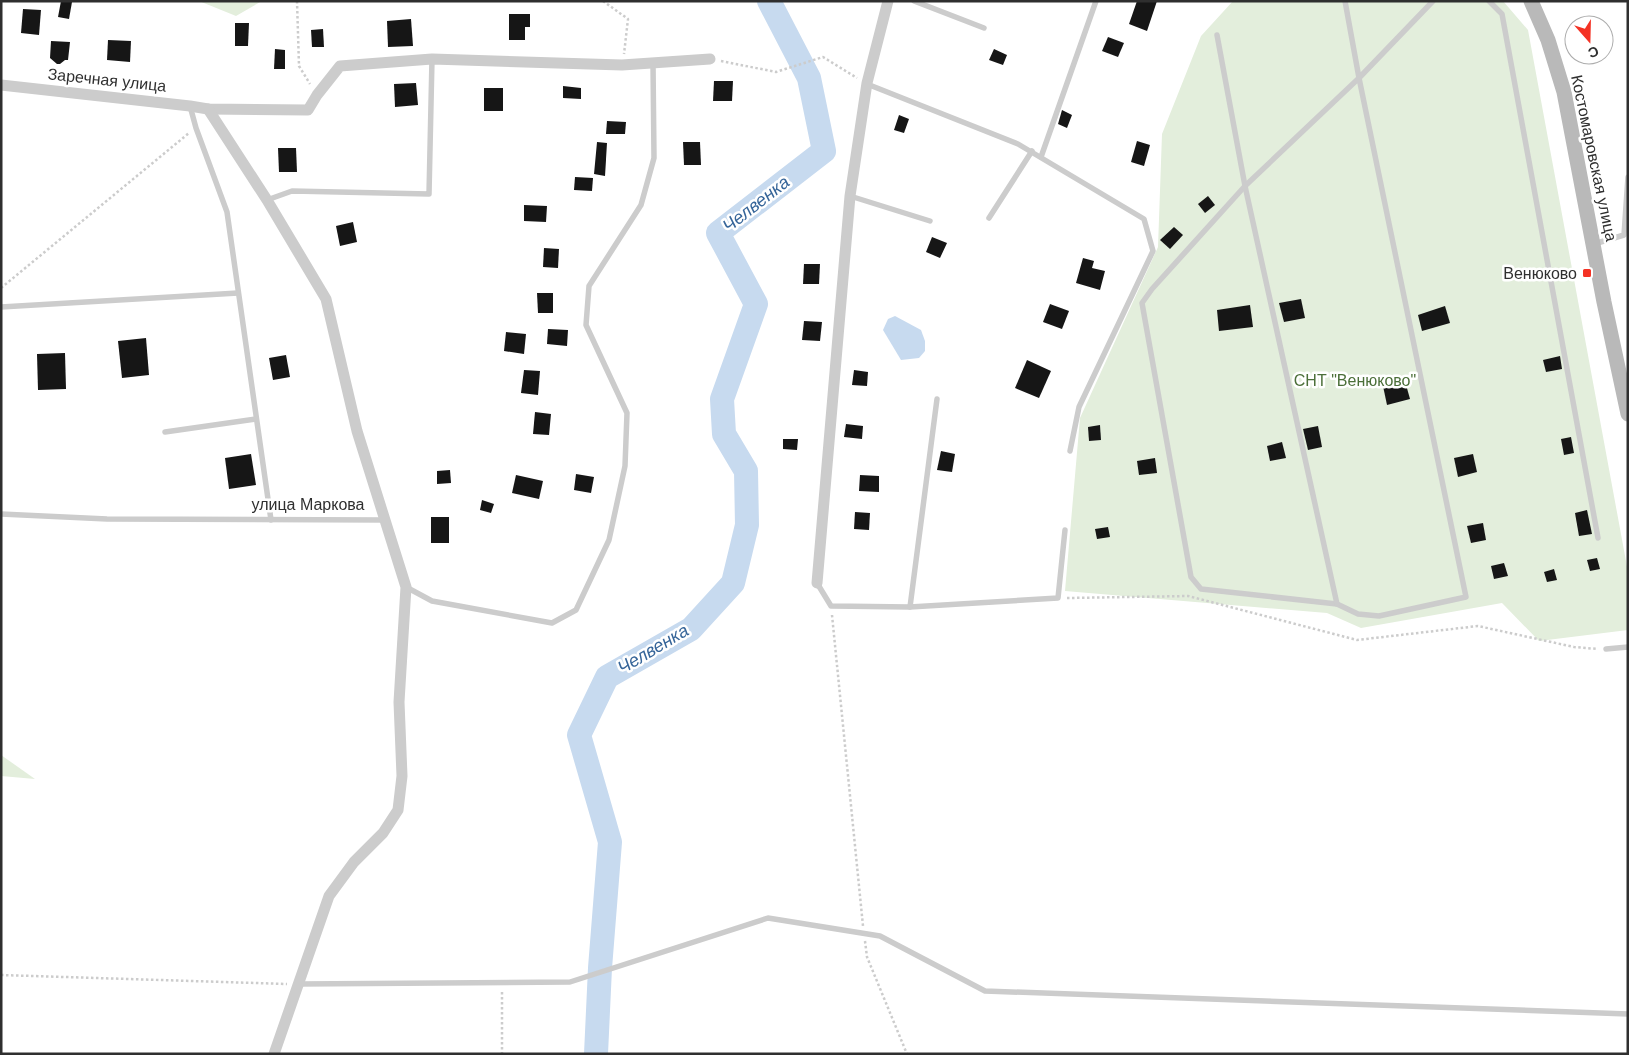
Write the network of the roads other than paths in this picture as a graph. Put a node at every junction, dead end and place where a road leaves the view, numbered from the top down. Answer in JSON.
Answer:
{"nodes":[{"id":1,"x":888,"y":1,"type":"edge"},
{"id":2,"x":914,"y":1,"type":"edge"},
{"id":3,"x":1096,"y":1,"type":"edge"},
{"id":4,"x":1345,"y":1,"type":"edge"},
{"id":5,"x":1433,"y":1,"type":"edge"},
{"id":6,"x":1489,"y":1,"type":"edge"},
{"id":7,"x":1531,"y":1,"type":"edge"},
{"id":8,"x":984,"y":28,"type":"dead end"},
{"id":9,"x":1217,"y":35,"type":"dead end"},
{"id":10,"x":432,"y":59,"type":"junction"},
{"id":11,"x":710,"y":59,"type":"road end"},
{"id":12,"x":653,"y":63,"type":"junction"},
{"id":13,"x":1360,"y":78,"type":"junction"},
{"id":14,"x":867,"y":83,"type":"junction"},
{"id":15,"x":1,"y":85,"type":"edge"},
{"id":16,"x":190,"y":106,"type":"junction"},
{"id":17,"x":208,"y":109,"type":"junction"},
{"id":18,"x":1032,"y":151,"type":"junction"},
{"id":19,"x":1041,"y":157,"type":"junction"},
{"id":20,"x":1628,"y":177,"type":"edge"},
{"id":21,"x":1246,"y":186,"type":"junction"},
{"id":22,"x":850,"y":196,"type":"junction"},
{"id":23,"x":267,"y":200,"type":"junction"},
{"id":24,"x":989,"y":218,"type":"dead end"},
{"id":25,"x":930,"y":221,"type":"dead end"},
{"id":26,"x":1594,"y":244,"type":"junction"},
{"id":27,"x":238,"y":293,"type":"junction"},
{"id":28,"x":1,"y":308,"type":"edge"},
{"id":29,"x":937,"y":399,"type":"dead end"},
{"id":30,"x":1628,"y":414,"type":"edge"},
{"id":31,"x":256,"y":419,"type":"junction"},
{"id":32,"x":165,"y":432,"type":"dead end"},
{"id":33,"x":1070,"y":451,"type":"dead end"},
{"id":34,"x":1,"y":514,"type":"edge"},
{"id":35,"x":271,"y":520,"type":"junction"},
{"id":36,"x":385,"y":520,"type":"junction"},
{"id":37,"x":1064,"y":530,"type":"dead end"},
{"id":38,"x":1598,"y":538,"type":"dead end"},
{"id":39,"x":817,"y":583,"type":"joint"},
{"id":40,"x":406,"y":587,"type":"junction"},
{"id":41,"x":1336,"y":604,"type":"junction"},
{"id":42,"x":910,"y":607,"type":"junction"},
{"id":43,"x":1628,"y":647,"type":"edge"},
{"id":44,"x":1606,"y":649,"type":"road end"},
{"id":45,"x":299,"y":984,"type":"junction"},
{"id":46,"x":1628,"y":1014,"type":"edge"},
{"id":47,"x":274,"y":1054,"type":"edge"}],
"edges":[{"from":1,"to":14,"type":"street"},
{"from":2,"to":8,"type":"lane"},
{"from":3,"to":19,"type":"lane"},
{"from":4,"to":13,"type":"lane"},
{"from":5,"to":13,"type":"lane"},
{"from":6,"to":38,"type":"lane"},
{"from":7,"to":26,"type":"street","name":"Костомаровская улица"},
{"from":9,"to":21,"type":"lane"},
{"from":10,"to":12,"type":"street"},
{"from":10,"to":17,"type":"street","name":"Заречная улица"},
{"from":10,"to":23,"type":"lane"},
{"from":11,"to":12,"type":"street"},
{"from":12,"to":40,"type":"lane"},
{"from":13,"to":21,"type":"lane"},
{"from":13,"to":41,"type":"lane"},
{"from":14,"to":18,"type":"lane"},
{"from":14,"to":22,"type":"street"},
{"from":15,"to":16,"type":"street","name":"Заречная улица"},
{"from":16,"to":17,"type":"street","name":"Заречная улица"},
{"from":16,"to":27,"type":"lane"},
{"from":17,"to":23,"type":"street","name":"улица Маркова"},
{"from":18,"to":19,"type":"lane"},
{"from":18,"to":24,"type":"lane"},
{"from":19,"to":33,"type":"lane"},
{"from":20,"to":26,"type":"lane"},
{"from":21,"to":41,"type":"lane"},
{"from":21,"to":41,"type":"lane"},
{"from":22,"to":25,"type":"lane"},
{"from":22,"to":39,"type":"street"},
{"from":23,"to":36,"type":"street","name":"улица Маркова"},
{"from":26,"to":30,"type":"street","name":"Костомаровская улица"},
{"from":27,"to":28,"type":"lane"},
{"from":27,"to":31,"type":"lane"},
{"from":29,"to":42,"type":"lane"},
{"from":31,"to":32,"type":"lane"},
{"from":31,"to":35,"type":"lane"},
{"from":34,"to":35,"type":"lane","name":"улица Маркова"},
{"from":35,"to":36,"type":"lane","name":"улица Маркова"},
{"from":36,"to":40,"type":"street"},
{"from":37,"to":42,"type":"lane"},
{"from":39,"to":42,"type":"lane"},
{"from":40,"to":45,"type":"street"},
{"from":43,"to":44,"type":"lane"},
{"from":45,"to":46,"type":"lane"},
{"from":45,"to":47,"type":"street"}]}
